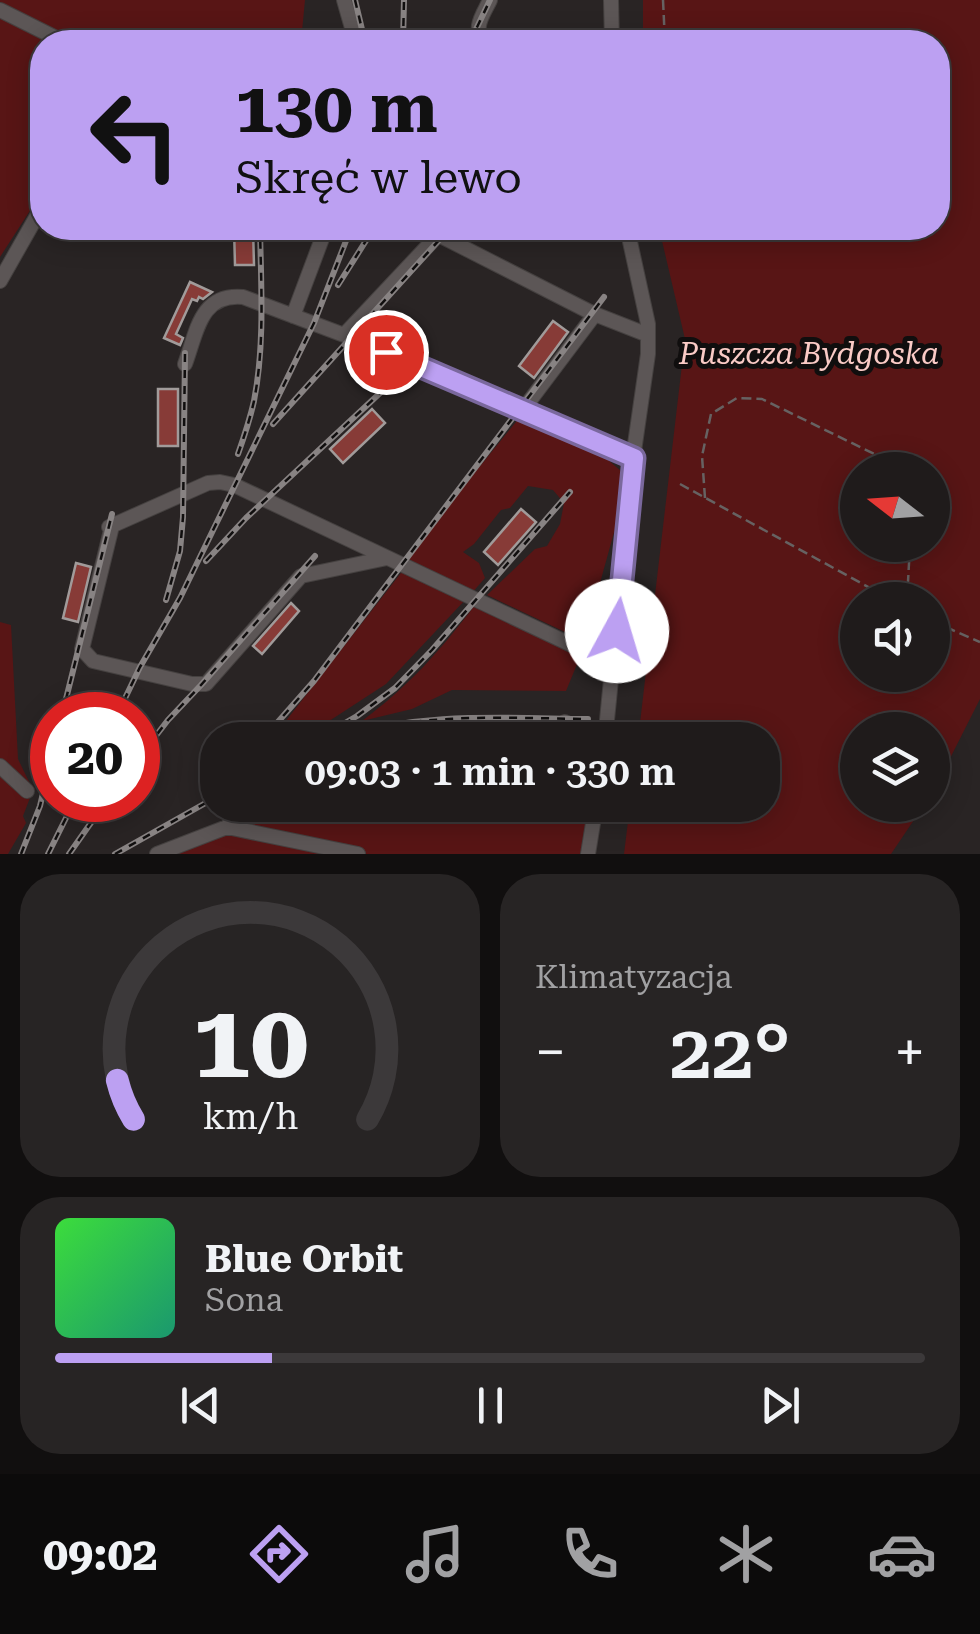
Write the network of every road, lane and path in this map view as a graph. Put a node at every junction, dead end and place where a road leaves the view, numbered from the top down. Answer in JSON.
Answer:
{"nodes":[{"id":1,"x":344,"y":0,"type":"edge"},
{"id":2,"x":490,"y":0,"type":"edge"},
{"id":3,"x":611,"y":0,"type":"edge"},
{"id":4,"x":663,"y":0,"type":"edge"},
{"id":5,"x":0,"y":10,"type":"edge"},
{"id":6,"x":40,"y":30,"type":"edge"},
{"id":7,"x":350,"y":30,"type":"edge"},
{"id":8,"x":479,"y":30,"type":"edge"},
{"id":9,"x":612,"y":30,"type":"edge"},
{"id":10,"x":664,"y":30,"type":"edge"},
{"id":11,"x":30,"y":228,"type":"edge"},
{"id":12,"x":322,"y":240,"type":"edge"},
{"id":13,"x":423,"y":240,"type":"edge"},
{"id":14,"x":449,"y":240,"type":"edge"},
{"id":15,"x":629,"y":240,"type":"edge"},
{"id":16,"x":0,"y":281,"type":"edge"},
{"id":17,"x":595,"y":314,"type":"junction"},
{"id":18,"x":293,"y":316,"type":"junction"},
{"id":19,"x":344,"y":335,"type":"junction"},
{"id":20,"x":648,"y":335,"type":"junction"},
{"id":21,"x":185,"y":364,"type":"dead end"},
{"id":22,"x":522,"y":410,"type":"junction"},
{"id":23,"x":871,"y":452,"type":"edge"},
{"id":24,"x":634,"y":458,"type":"junction"},
{"id":25,"x":680,"y":484,"type":"dead end"},
{"id":26,"x":705,"y":498,"type":"junction"},
{"id":27,"x":388,"y":558,"type":"junction"},
{"id":28,"x":859,"y":582,"type":"edge"},
{"id":29,"x":950,"y":629,"type":"edge"},
{"id":30,"x":980,"y":642,"type":"edge"},
{"id":31,"x":614,"y":666,"type":"junction"},
{"id":32,"x":607,"y":722,"type":"edge"},
{"id":33,"x":0,"y":766,"type":"edge"},
{"id":34,"x":27,"y":791,"type":"dead end"},
{"id":35,"x":231,"y":822,"type":"edge"},
{"id":36,"x":593,"y":822,"type":"edge"},
{"id":37,"x":227,"y":827,"type":"junction"},
{"id":38,"x":157,"y":854,"type":"edge"},
{"id":39,"x":358,"y":854,"type":"edge"},
{"id":40,"x":588,"y":854,"type":"edge"}],
"edges":[{"from":1,"to":7,"type":"lane"},
{"from":2,"to":8,"type":"lane"},
{"from":3,"to":9,"type":"lane"},
{"from":4,"to":10,"type":"path"},
{"from":5,"to":6,"type":"lane"},
{"from":11,"to":16,"type":"lane"},
{"from":12,"to":18,"type":"lane"},
{"from":13,"to":19,"type":"lane"},
{"from":14,"to":17,"type":"lane"},
{"from":15,"to":20,"type":"lane"},
{"from":17,"to":20,"type":"lane"},
{"from":17,"to":22,"type":"lane"},
{"from":18,"to":19,"type":"lane"},
{"from":18,"to":21,"type":"lane"},
{"from":19,"to":22,"type":"lane"},
{"from":20,"to":24,"type":"lane"},
{"from":22,"to":24,"type":"lane"},
{"from":23,"to":26,"type":"path"},
{"from":24,"to":31,"type":"lane"},
{"from":25,"to":26,"type":"path"},
{"from":26,"to":28,"type":"path"},
{"from":27,"to":27,"type":"lane"},
{"from":27,"to":31,"type":"lane"},
{"from":29,"to":30,"type":"path"},
{"from":31,"to":32,"type":"lane"},
{"from":33,"to":34,"type":"lane"},
{"from":35,"to":37,"type":"lane"},
{"from":36,"to":40,"type":"lane"},
{"from":37,"to":38,"type":"lane"},
{"from":37,"to":39,"type":"lane"}]}
